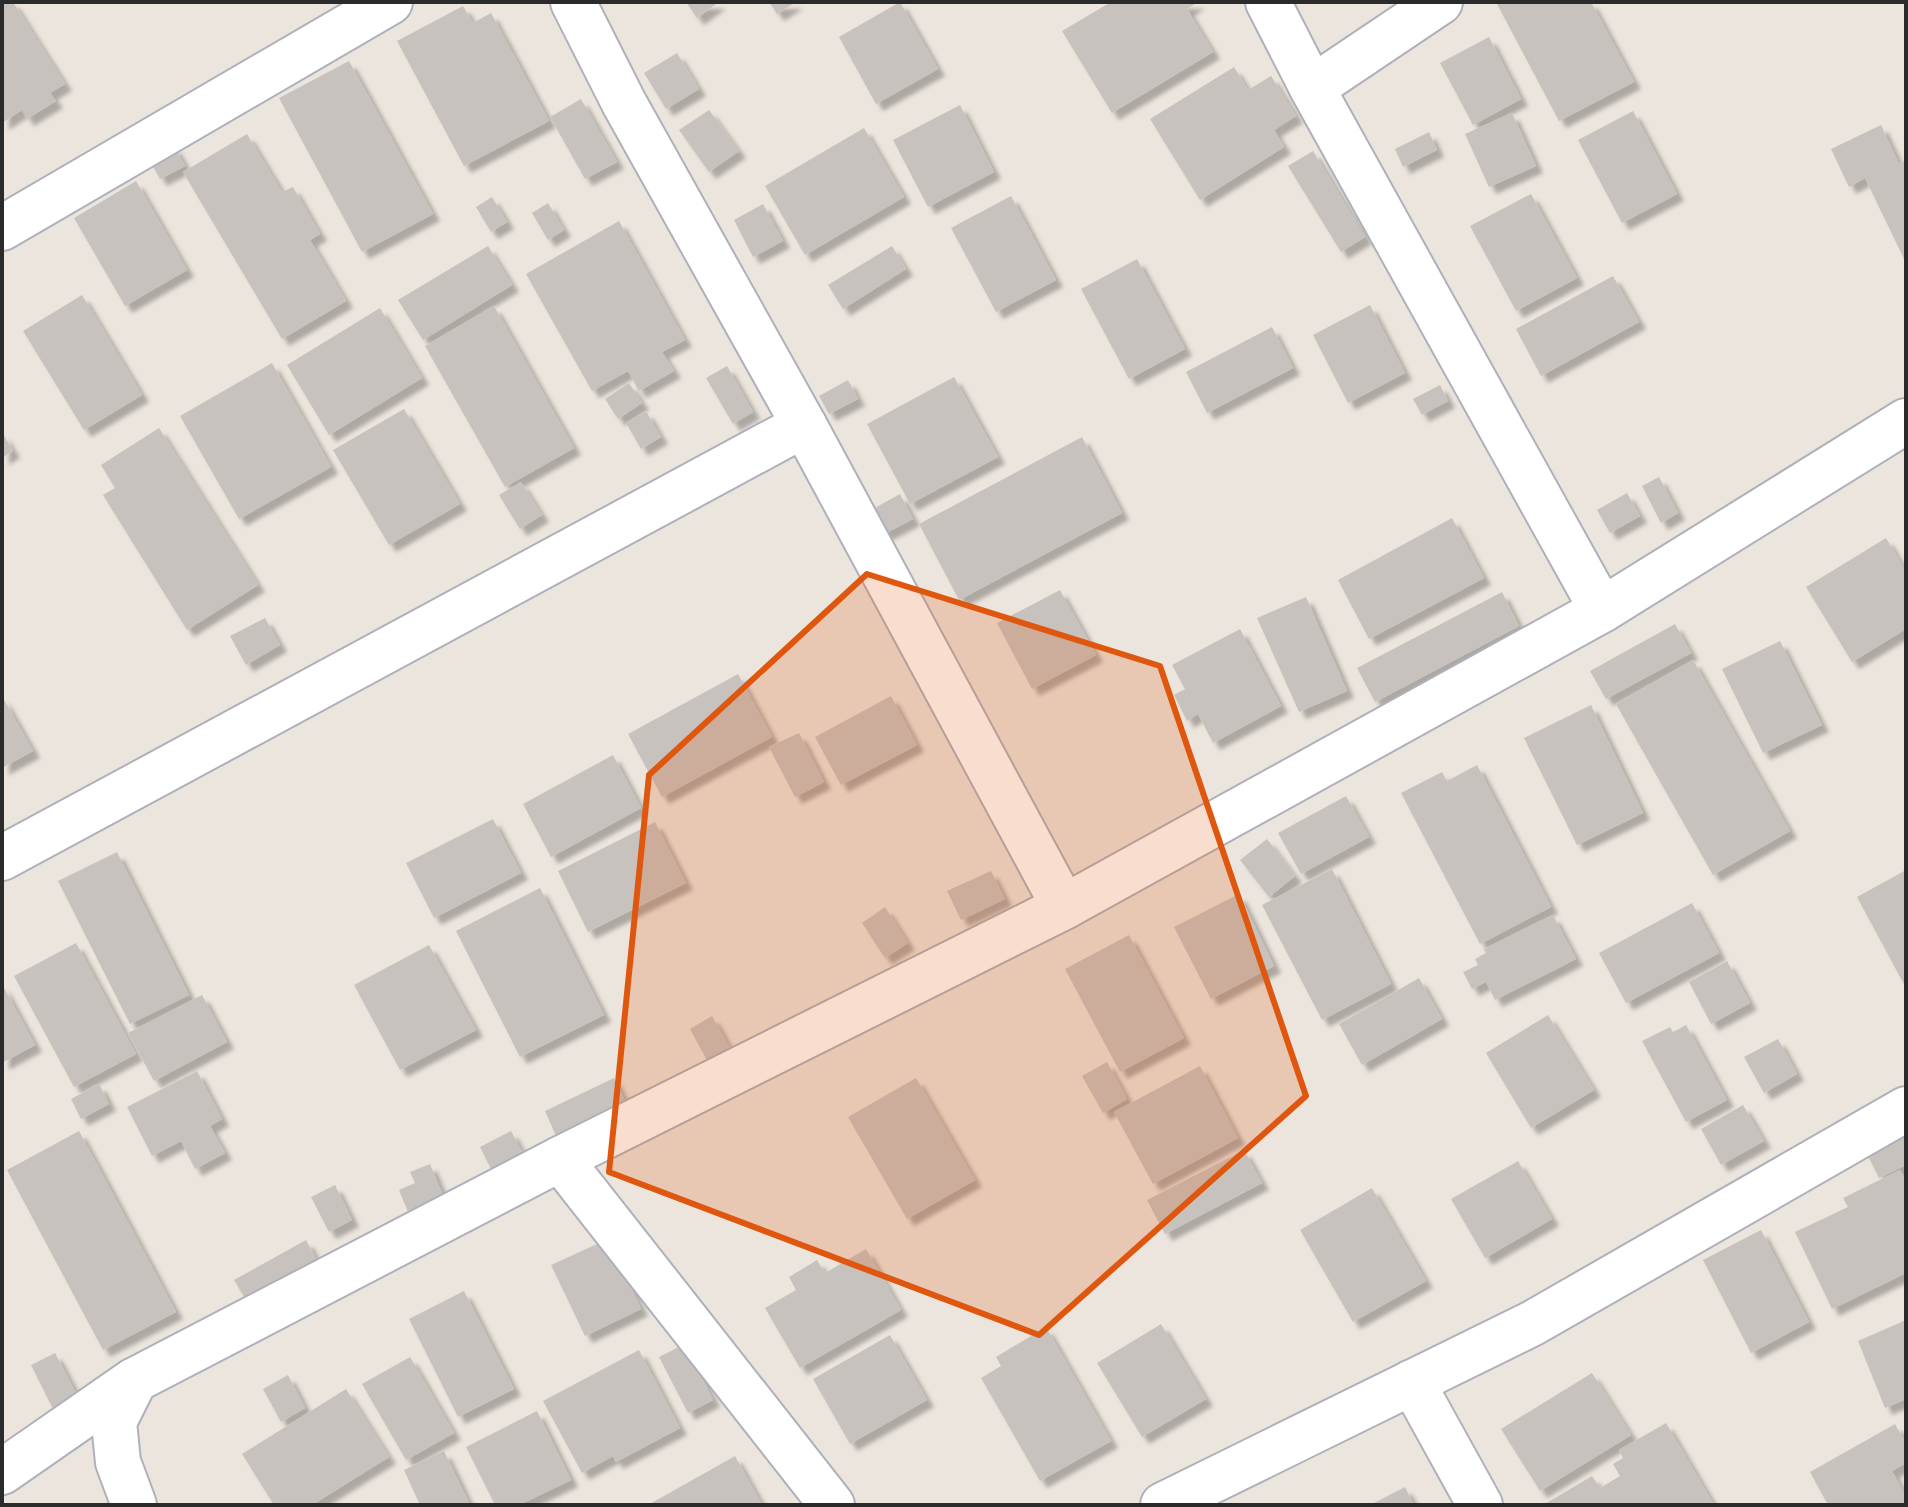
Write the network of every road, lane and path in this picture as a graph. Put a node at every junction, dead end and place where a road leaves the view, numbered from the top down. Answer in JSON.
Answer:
{"nodes":[{"id":1,"x":390,"y":2,"type":"edge"},
{"id":2,"x":573,"y":2,"type":"edge"},
{"id":3,"x":1268,"y":2,"type":"edge"},
{"id":4,"x":1440,"y":2,"type":"edge"},
{"id":5,"x":1312,"y":88,"type":"junction"},
{"id":6,"x":2,"y":228,"type":"edge"},
{"id":7,"x":1906,"y":421,"type":"edge"},
{"id":8,"x":804,"y":425,"type":"junction"},
{"id":9,"x":1602,"y":610,"type":"junction"},
{"id":10,"x":2,"y":858,"type":"edge"},
{"id":11,"x":1064,"y":907,"type":"junction"},
{"id":12,"x":1906,"y":1109,"type":"edge"},
{"id":13,"x":560,"y":1159,"type":"junction"},
{"id":14,"x":135,"y":1380,"type":"junction"},
{"id":15,"x":1412,"y":1382,"type":"junction"},
{"id":16,"x":2,"y":1472,"type":"edge"},
{"id":17,"x":134,"y":1505,"type":"edge"},
{"id":18,"x":832,"y":1505,"type":"edge"},
{"id":19,"x":1163,"y":1505,"type":"edge"},
{"id":20,"x":1480,"y":1505,"type":"edge"}],
"edges":[{"from":1,"to":6,"type":"street"},
{"from":2,"to":8,"type":"street"},
{"from":3,"to":5,"type":"street"},
{"from":4,"to":5,"type":"street"},
{"from":5,"to":9,"type":"street"},
{"from":7,"to":9,"type":"street"},
{"from":8,"to":10,"type":"street"},
{"from":8,"to":11,"type":"street"},
{"from":9,"to":11,"type":"street"},
{"from":11,"to":13,"type":"street"},
{"from":12,"to":15,"type":"street"},
{"from":13,"to":14,"type":"street"},
{"from":13,"to":18,"type":"street"},
{"from":14,"to":16,"type":"street"},
{"from":14,"to":17,"type":"street"},
{"from":15,"to":19,"type":"street"},
{"from":15,"to":20,"type":"street"}]}
